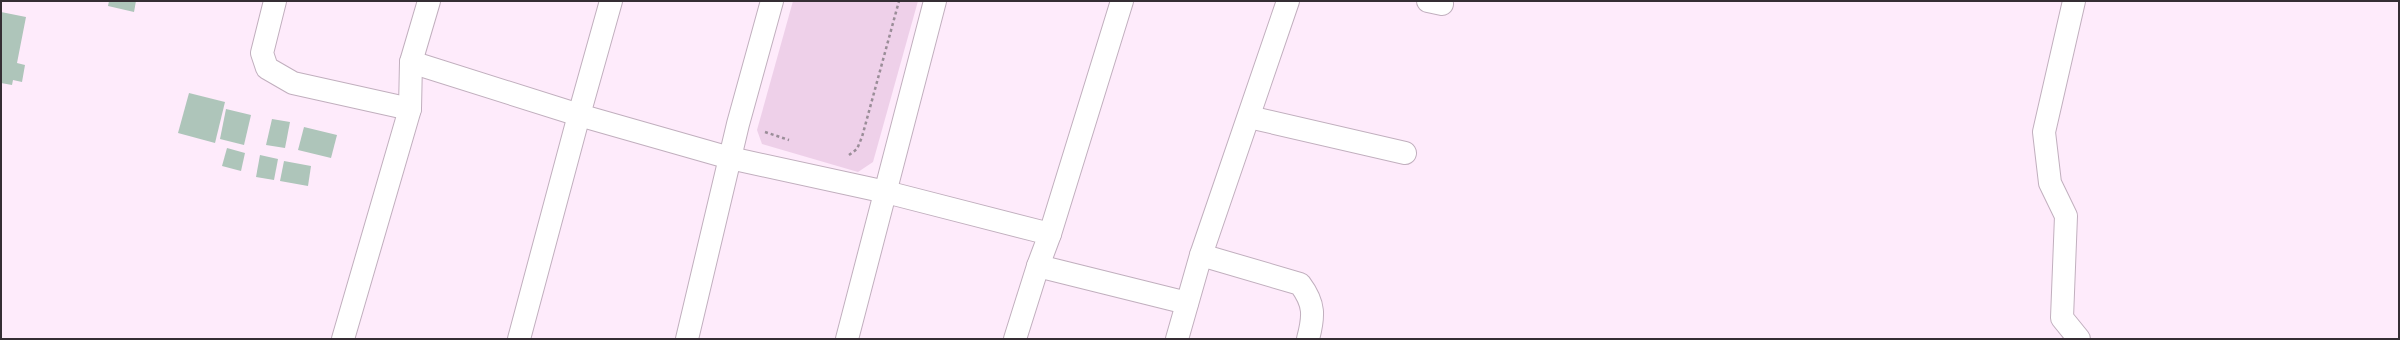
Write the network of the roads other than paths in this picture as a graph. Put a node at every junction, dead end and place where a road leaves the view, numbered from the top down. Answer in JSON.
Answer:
{"nodes":[{"id":1,"x":275,"y":1,"type":"edge"},
{"id":2,"x":429,"y":1,"type":"edge"},
{"id":3,"x":611,"y":1,"type":"edge"},
{"id":4,"x":772,"y":1,"type":"edge"},
{"id":5,"x":935,"y":1,"type":"edge"},
{"id":6,"x":1122,"y":1,"type":"edge"},
{"id":7,"x":1288,"y":1,"type":"edge"},
{"id":8,"x":2074,"y":1,"type":"edge"},
{"id":9,"x":411,"y":62,"type":"junction"},
{"id":10,"x":410,"y":109,"type":"junction"},
{"id":11,"x":578,"y":115,"type":"junction"},
{"id":12,"x":1249,"y":117,"type":"junction"},
{"id":13,"x":1405,"y":153,"type":"dead end"},
{"id":14,"x":730,"y":158,"type":"junction"},
{"id":15,"x":886,"y":192,"type":"junction"},
{"id":16,"x":1050,"y":234,"type":"junction"},
{"id":17,"x":1201,"y":255,"type":"junction"},
{"id":18,"x":1038,"y":266,"type":"junction"},
{"id":19,"x":1187,"y":303,"type":"junction"},
{"id":20,"x":343,"y":339,"type":"edge"},
{"id":21,"x":520,"y":339,"type":"edge"},
{"id":22,"x":687,"y":339,"type":"edge"},
{"id":23,"x":847,"y":339,"type":"edge"},
{"id":24,"x":1015,"y":339,"type":"edge"},
{"id":25,"x":1177,"y":339,"type":"edge"},
{"id":26,"x":1308,"y":339,"type":"edge"},
{"id":27,"x":2079,"y":339,"type":"edge"}],
"edges":[{"from":1,"to":10,"type":"street"},
{"from":2,"to":9,"type":"street"},
{"from":3,"to":11,"type":"street"},
{"from":4,"to":14,"type":"street"},
{"from":5,"to":15,"type":"street"},
{"from":6,"to":16,"type":"street"},
{"from":7,"to":12,"type":"street"},
{"from":8,"to":27,"type":"street"},
{"from":9,"to":10,"type":"street"},
{"from":9,"to":11,"type":"street"},
{"from":10,"to":20,"type":"street"},
{"from":11,"to":14,"type":"street"},
{"from":11,"to":21,"type":"street"},
{"from":12,"to":13,"type":"street"},
{"from":12,"to":17,"type":"street"},
{"from":14,"to":15,"type":"street"},
{"from":14,"to":22,"type":"street"},
{"from":15,"to":16,"type":"street"},
{"from":15,"to":23,"type":"street"},
{"from":16,"to":18,"type":"street"},
{"from":17,"to":19,"type":"street"},
{"from":17,"to":26,"type":"street"},
{"from":18,"to":19,"type":"street"},
{"from":18,"to":24,"type":"street"},
{"from":19,"to":25,"type":"street"}]}
